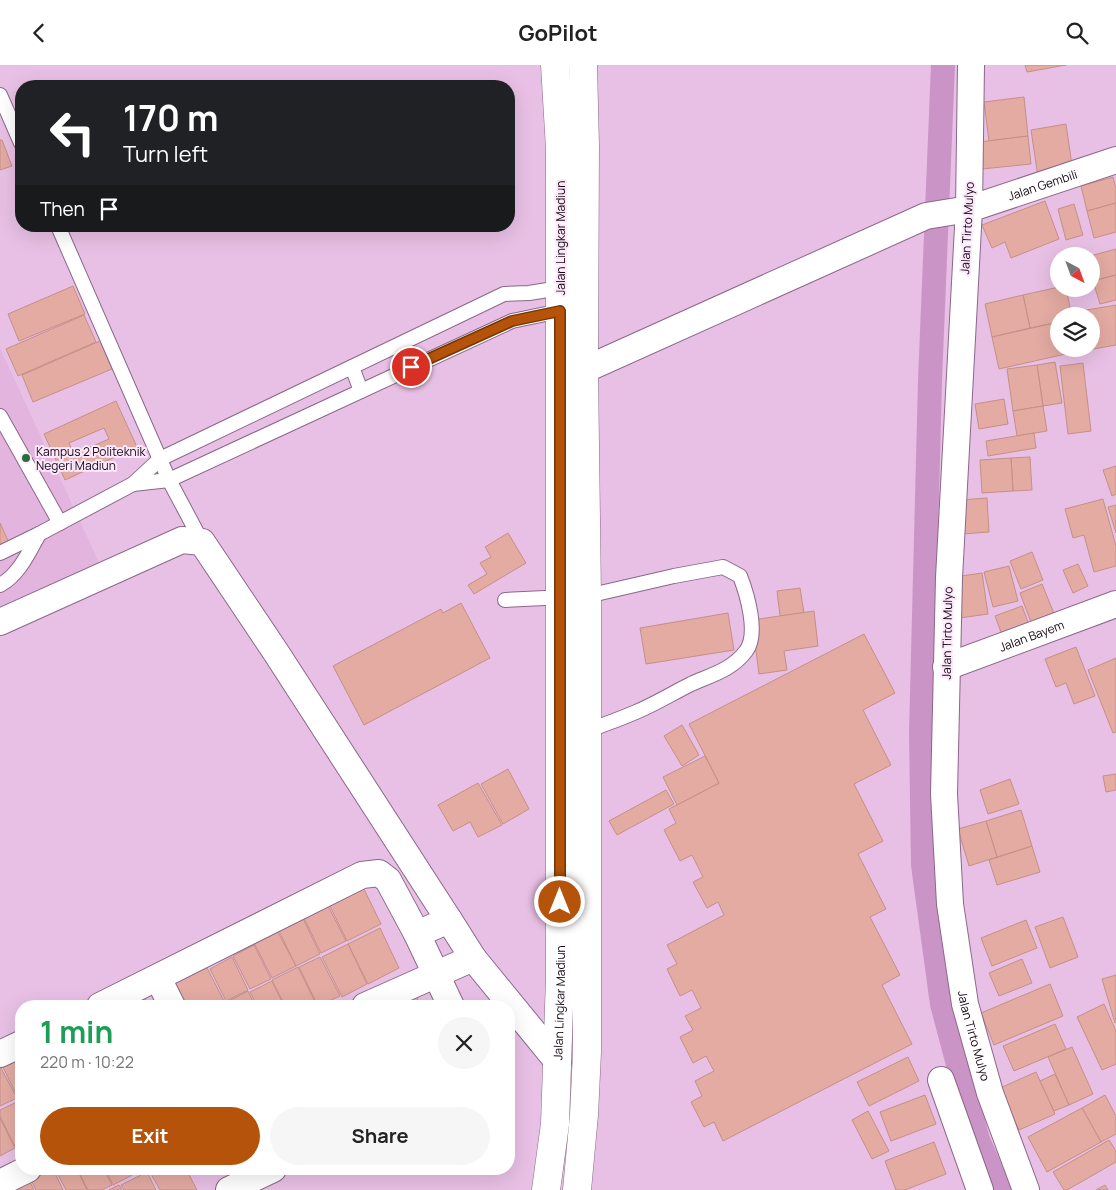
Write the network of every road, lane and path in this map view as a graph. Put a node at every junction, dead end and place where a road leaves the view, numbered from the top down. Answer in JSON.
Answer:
{"nodes":[{"id":1,"x":555,"y":65,"type":"edge"},
{"id":2,"x":582,"y":65,"type":"edge"},
{"id":3,"x":971,"y":65,"type":"edge"},
{"id":4,"x":0,"y":95,"type":"edge"},
{"id":5,"x":15,"y":129,"type":"edge"},
{"id":6,"x":1116,"y":161,"type":"edge"},
{"id":7,"x":965,"y":210,"type":"junction"},
{"id":8,"x":61,"y":232,"type":"edge"},
{"id":9,"x":560,"y":300,"type":"junction"},
{"id":10,"x":352,"y":367,"type":"junction"},
{"id":11,"x":584,"y":370,"type":"junction"},
{"id":12,"x":361,"y":391,"type":"junction"},
{"id":13,"x":0,"y":416,"type":"edge"},
{"id":14,"x":160,"y":459,"type":"junction"},
{"id":15,"x":169,"y":480,"type":"junction"},
{"id":16,"x":133,"y":484,"type":"junction"},
{"id":17,"x":60,"y":523,"type":"junction"},
{"id":18,"x":40,"y":534,"type":"junction"},
{"id":19,"x":202,"y":542,"type":"junction"},
{"id":20,"x":0,"y":553,"type":"edge"},
{"id":21,"x":0,"y":585,"type":"edge"},
{"id":22,"x":587,"y":596,"type":"junction"},
{"id":23,"x":559,"y":598,"type":"junction"},
{"id":24,"x":505,"y":601,"type":"dead end"},
{"id":25,"x":1116,"y":604,"type":"edge"},
{"id":26,"x":0,"y":622,"type":"edge"},
{"id":27,"x":946,"y":667,"type":"junction"},
{"id":28,"x":586,"y":731,"type":"junction"},
{"id":29,"x":449,"y":920,"type":"junction"},
{"id":30,"x":417,"y":934,"type":"junction"},
{"id":31,"x":473,"y":958,"type":"junction"},
{"id":32,"x":437,"y":974,"type":"junction"},
{"id":33,"x":158,"y":978,"type":"junction"},
{"id":34,"x":112,"y":1000,"type":"edge"},
{"id":35,"x":169,"y":1000,"type":"edge"},
{"id":36,"x":378,"y":1000,"type":"edge"},
{"id":37,"x":449,"y":1000,"type":"edge"},
{"id":38,"x":507,"y":1000,"type":"edge"},
{"id":39,"x":515,"y":1009,"type":"edge"},
{"id":40,"x":15,"y":1047,"type":"edge"},
{"id":41,"x":0,"y":1054,"type":"edge"},
{"id":42,"x":558,"y":1062,"type":"junction"},
{"id":43,"x":940,"y":1080,"type":"dead end"},
{"id":44,"x":16,"y":1175,"type":"edge"},
{"id":45,"x":254,"y":1175,"type":"edge"},
{"id":46,"x":0,"y":1183,"type":"edge"},
{"id":47,"x":229,"y":1190,"type":"edge"},
{"id":48,"x":546,"y":1190,"type":"edge"},
{"id":49,"x":577,"y":1190,"type":"edge"},
{"id":50,"x":980,"y":1190,"type":"edge"},
{"id":51,"x":1026,"y":1190,"type":"edge"}],
"edges":[{"from":1,"to":9,"type":"main road","name":"Jalan Lingkar Madiun"},
{"from":2,"to":11,"type":"main road","name":"Jalan Lingkar Madiun"},
{"from":3,"to":7,"type":"street","name":"Jalan Tirto Mulyo"},
{"from":4,"to":5,"type":"lane"},
{"from":6,"to":7,"type":"street","name":"Jalan Gembili"},
{"from":7,"to":11,"type":"street","name":"Jalan Gembili"},
{"from":7,"to":27,"type":"street","name":"Jalan Tirto Mulyo"},
{"from":8,"to":14,"type":"lane"},
{"from":9,"to":10,"type":"lane"},
{"from":9,"to":12,"type":"lane"},
{"from":9,"to":23,"type":"main road","name":"Jalan Lingkar Madiun"},
{"from":10,"to":12,"type":"lane"},
{"from":10,"to":14,"type":"lane"},
{"from":11,"to":22,"type":"main road","name":"Jalan Lingkar Madiun"},
{"from":12,"to":15,"type":"lane"},
{"from":13,"to":17,"type":"lane"},
{"from":14,"to":15,"type":"lane"},
{"from":14,"to":16,"type":"lane"},
{"from":15,"to":16,"type":"lane"},
{"from":15,"to":19,"type":"lane"},
{"from":16,"to":17,"type":"lane"},
{"from":17,"to":18,"type":"lane"},
{"from":18,"to":20,"type":"lane"},
{"from":18,"to":21,"type":"lane"},
{"from":19,"to":26,"type":"street"},
{"from":19,"to":29,"type":"street"},
{"from":22,"to":23,"type":"lane"},
{"from":22,"to":28,"type":"main road","name":"Jalan Lingkar Madiun"},
{"from":22,"to":28,"type":"lane"},
{"from":23,"to":24,"type":"lane"},
{"from":23,"to":42,"type":"main road","name":"Jalan Lingkar Madiun"},
{"from":25,"to":27,"type":"street","name":"Jalan Bayem"},
{"from":27,"to":51,"type":"street","name":"Jalan Tirto Mulyo"},
{"from":28,"to":49,"type":"main road","name":"Jalan Lingkar Madiun"},
{"from":29,"to":30,"type":"street"},
{"from":29,"to":31,"type":"street"},
{"from":30,"to":32,"type":"street"},
{"from":30,"to":33,"type":"street"},
{"from":31,"to":32,"type":"street"},
{"from":31,"to":38,"type":"street"},
{"from":32,"to":36,"type":"street"},
{"from":32,"to":37,"type":"street"},
{"from":33,"to":34,"type":"street"},
{"from":33,"to":35,"type":"street"},
{"from":39,"to":42,"type":"street"},
{"from":40,"to":41,"type":"street"},
{"from":42,"to":48,"type":"main road","name":"Jalan Lingkar Madiun"},
{"from":43,"to":50,"type":"street"},
{"from":44,"to":46,"type":"street"},
{"from":45,"to":47,"type":"street"}]}
